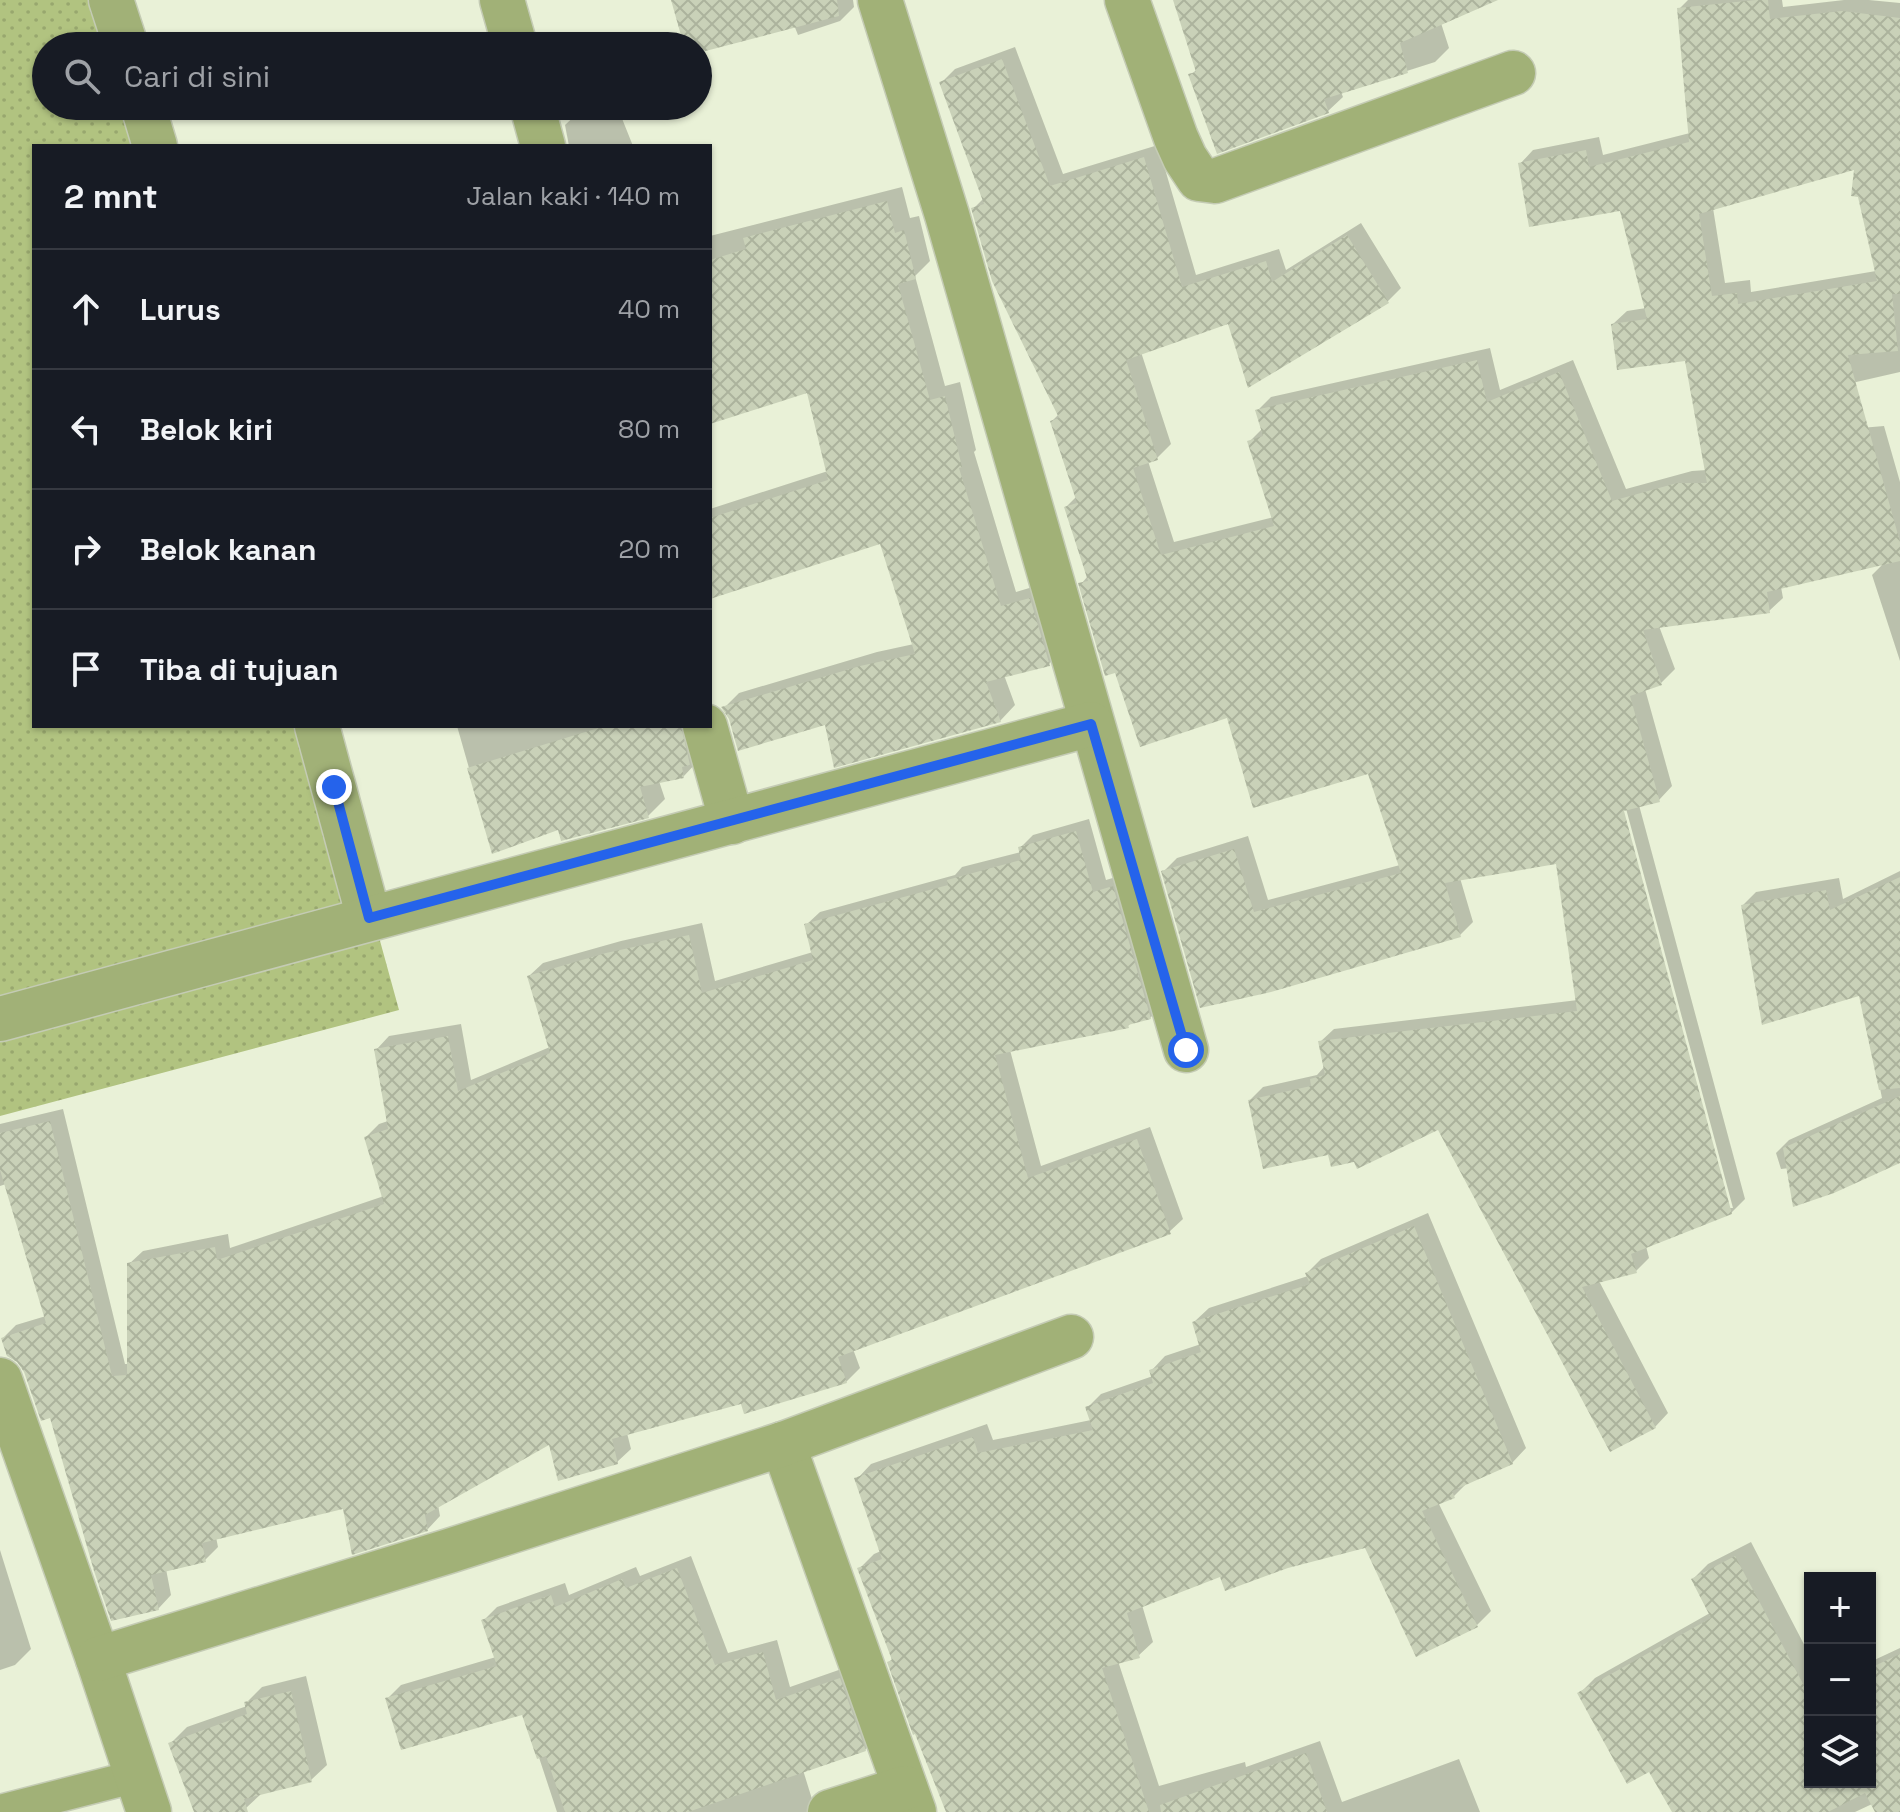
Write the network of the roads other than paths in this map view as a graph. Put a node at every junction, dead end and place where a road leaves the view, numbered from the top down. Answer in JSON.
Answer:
{"nodes":[{"id":1,"x":111,"y":0,"type":"edge"},
{"id":2,"x":502,"y":0,"type":"edge"},
{"id":3,"x":880,"y":0,"type":"edge"},
{"id":4,"x":1127,"y":0,"type":"edge"},
{"id":5,"x":121,"y":32,"type":"edge"},
{"id":6,"x":511,"y":32,"type":"edge"},
{"id":7,"x":1513,"y":73,"type":"dead end"},
{"id":8,"x":147,"y":120,"type":"edge"},
{"id":9,"x":536,"y":120,"type":"edge"},
{"id":10,"x":154,"y":144,"type":"edge"},
{"id":11,"x":542,"y":144,"type":"edge"},
{"id":12,"x":1091,"y":724,"type":"junction"},
{"id":13,"x":318,"y":728,"type":"edge"},
{"id":14,"x":706,"y":728,"type":"edge"},
{"id":15,"x":732,"y":822,"type":"junction"},
{"id":16,"x":369,"y":918,"type":"junction"},
{"id":17,"x":0,"y":1019,"type":"edge"},
{"id":18,"x":1186,"y":1050,"type":"dead end"},
{"id":19,"x":1071,"y":1337,"type":"dead end"},
{"id":20,"x":0,"y":1380,"type":"edge"},
{"id":21,"x":783,"y":1444,"type":"junction"},
{"id":22,"x":98,"y":1659,"type":"junction"},
{"id":23,"x":143,"y":1794,"type":"edge"},
{"id":24,"x":910,"y":1800,"type":"edge"},
{"id":25,"x":0,"y":1811,"type":"edge"},
{"id":26,"x":830,"y":1812,"type":"edge"}],
"edges":[{"from":1,"to":5,"type":"street"},
{"from":2,"to":6,"type":"street"},
{"from":3,"to":12,"type":"street"},
{"from":4,"to":7,"type":"street"},
{"from":8,"to":10,"type":"street"},
{"from":9,"to":11,"type":"street"},
{"from":12,"to":15,"type":"street"},
{"from":12,"to":18,"type":"street"},
{"from":13,"to":16,"type":"street"},
{"from":14,"to":15,"type":"street"},
{"from":15,"to":16,"type":"street"},
{"from":16,"to":17,"type":"street"},
{"from":19,"to":21,"type":"street"},
{"from":20,"to":22,"type":"street"},
{"from":21,"to":22,"type":"street"},
{"from":21,"to":24,"type":"street"},
{"from":22,"to":23,"type":"street"},
{"from":23,"to":25,"type":"lane"},
{"from":24,"to":26,"type":"street"}]}
